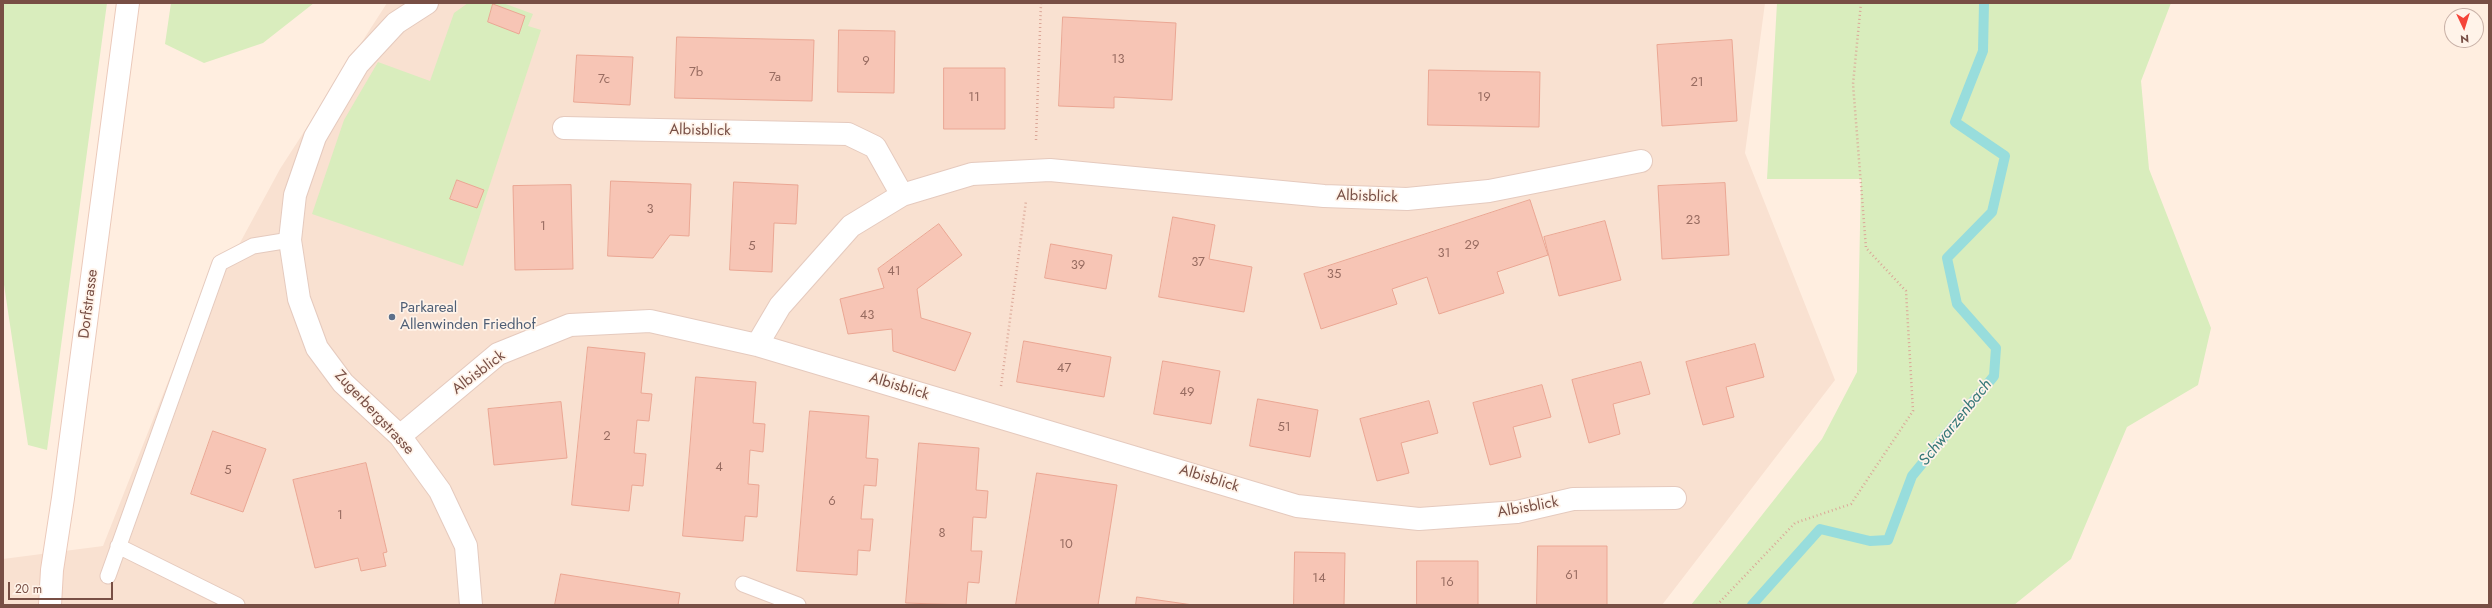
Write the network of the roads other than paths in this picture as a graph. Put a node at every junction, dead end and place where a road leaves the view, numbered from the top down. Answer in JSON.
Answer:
{"nodes":[{"id":1,"x":128,"y":3,"type":"edge"},
{"id":2,"x":427,"y":3,"type":"edge"},
{"id":3,"x":564,"y":128,"type":"dead end"},
{"id":4,"x":1641,"y":161,"type":"dead end"},
{"id":5,"x":902,"y":195,"type":"junction"},
{"id":6,"x":290,"y":240,"type":"junction"},
{"id":7,"x":757,"y":345,"type":"junction"},
{"id":8,"x":400,"y":436,"type":"junction"},
{"id":9,"x":1675,"y":498,"type":"dead end"},
{"id":10,"x":118,"y":546,"type":"junction"},
{"id":11,"x":108,"y":576,"type":"dead end"},
{"id":12,"x":743,"y":584,"type":"dead end"},
{"id":13,"x":50,"y":605,"type":"edge"},
{"id":14,"x":237,"y":605,"type":"edge"},
{"id":15,"x":471,"y":605,"type":"edge"},
{"id":16,"x":798,"y":605,"type":"edge"}],
"edges":[{"from":1,"to":13,"type":"street","name":"Dorfstrasse"},
{"from":2,"to":6,"type":"street","name":"Zugerbergstrasse"},
{"from":3,"to":5,"type":"street","name":"Albisblick"},
{"from":4,"to":5,"type":"street","name":"Albisblick"},
{"from":5,"to":7,"type":"street","name":"Albisblick"},
{"from":6,"to":8,"type":"street","name":"Zugerbergstrasse"},
{"from":6,"to":10,"type":"lane"},
{"from":7,"to":8,"type":"street","name":"Albisblick"},
{"from":7,"to":9,"type":"street","name":"Albisblick"},
{"from":8,"to":15,"type":"street","name":"Zugerbergstrasse"},
{"from":10,"to":11,"type":"lane"},
{"from":10,"to":14,"type":"lane"},
{"from":12,"to":16,"type":"lane"}]}
